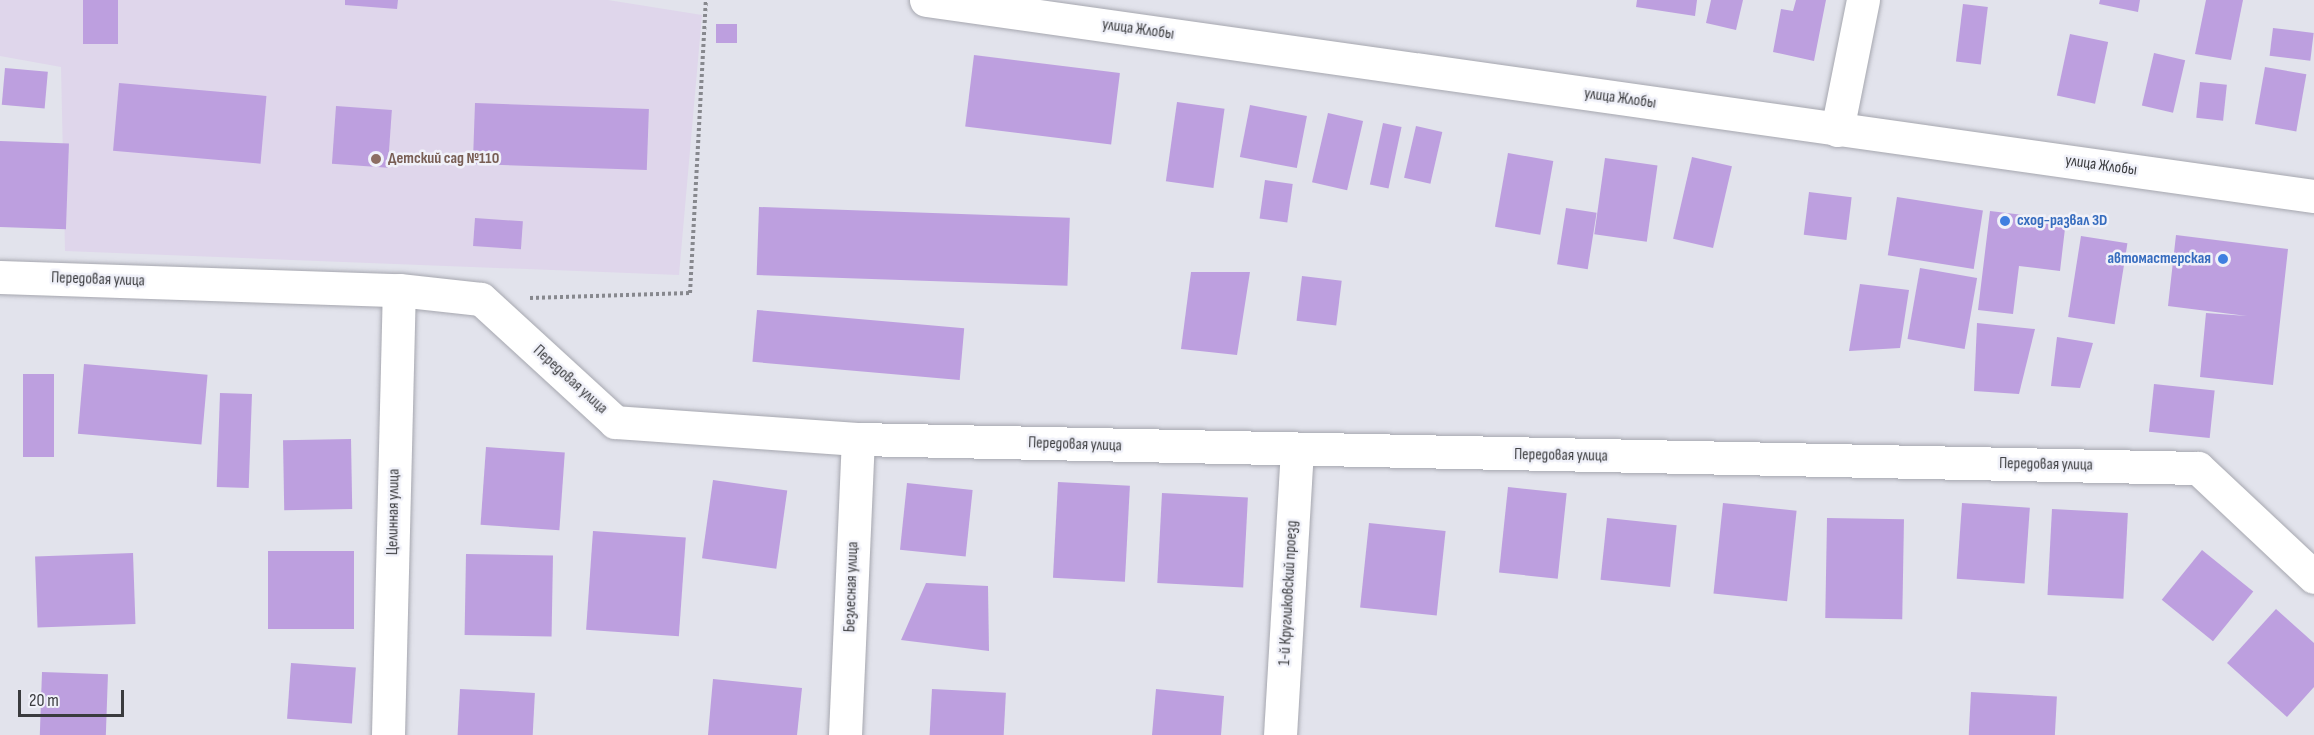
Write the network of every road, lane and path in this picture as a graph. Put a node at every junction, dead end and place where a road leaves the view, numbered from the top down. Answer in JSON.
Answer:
{"nodes":[{"id":1,"x":706,"y":0,"type":"edge"},
{"id":2,"x":926,"y":0,"type":"edge"},
{"id":3,"x":1863,"y":0,"type":"edge"},
{"id":4,"x":1837,"y":130,"type":"junction"},
{"id":5,"x":2314,"y":196,"type":"edge"},
{"id":6,"x":0,"y":277,"type":"edge"},
{"id":7,"x":399,"y":290,"type":"junction"},
{"id":8,"x":481,"y":299,"type":"junction"},
{"id":9,"x":858,"y":439,"type":"junction"},
{"id":10,"x":1297,"y":451,"type":"junction"},
{"id":11,"x":2314,"y":577,"type":"edge"},
{"id":12,"x":388,"y":735,"type":"edge"},
{"id":13,"x":845,"y":735,"type":"edge"},
{"id":14,"x":1280,"y":735,"type":"edge"}],
"edges":[{"from":1,"to":8,"type":"path"},
{"from":2,"to":4,"type":"street","name":"улица Жлобы"},
{"from":3,"to":4,"type":"street"},
{"from":4,"to":5,"type":"street","name":"улица Жлобы"},
{"from":6,"to":7,"type":"street","name":"Передовая улица"},
{"from":7,"to":8,"type":"street","name":"Передовая улица"},
{"from":7,"to":12,"type":"street","name":"Целинная улица"},
{"from":8,"to":9,"type":"street","name":"Передовая улица"},
{"from":9,"to":10,"type":"street","name":"Передовая улица"},
{"from":9,"to":13,"type":"street","name":"Безлесная улица"},
{"from":10,"to":11,"type":"street","name":"Передовая улица"},
{"from":10,"to":14,"type":"street","name":"1-й Кругликовский проезд"}]}
